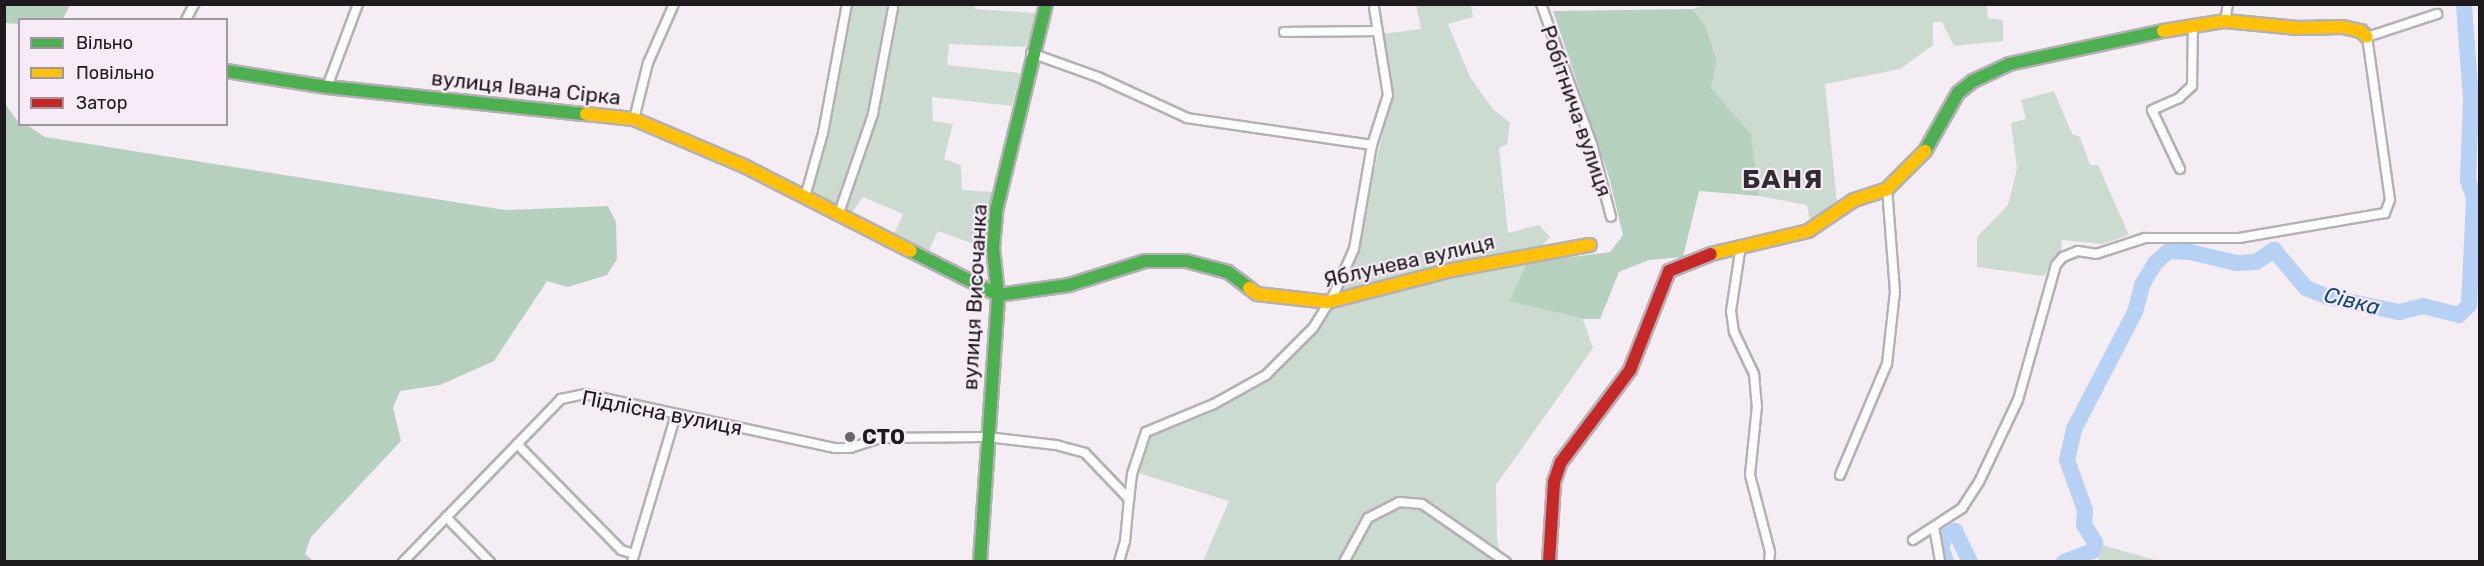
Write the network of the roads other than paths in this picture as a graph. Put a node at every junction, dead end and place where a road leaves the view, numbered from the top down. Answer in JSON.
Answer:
{"nodes":[{"id":1,"x":194,"y":4,"type":"edge"},
{"id":2,"x":358,"y":4,"type":"edge"},
{"id":3,"x":674,"y":4,"type":"edge"},
{"id":4,"x":846,"y":4,"type":"edge"},
{"id":5,"x":1046,"y":4,"type":"edge"},
{"id":6,"x":1541,"y":4,"type":"edge"},
{"id":7,"x":2228,"y":4,"type":"edge"},
{"id":8,"x":893,"y":8,"type":"dead end"},
{"id":9,"x":1374,"y":8,"type":"dead end"},
{"id":10,"x":2436,"y":14,"type":"dead end"},
{"id":11,"x":187,"y":18,"type":"edge"},
{"id":12,"x":2225,"y":21,"type":"junction"},
{"id":13,"x":2193,"y":24,"type":"junction"},
{"id":14,"x":1377,"y":31,"type":"junction"},
{"id":15,"x":1284,"y":32,"type":"dead end"},
{"id":16,"x":2367,"y":37,"type":"junction"},
{"id":17,"x":1031,"y":53,"type":"junction"},
{"id":18,"x":228,"y":71,"type":"edge"},
{"id":19,"x":327,"y":87,"type":"junction"},
{"id":20,"x":634,"y":119,"type":"junction"},
{"id":21,"x":1372,"y":146,"type":"junction"},
{"id":22,"x":2180,"y":169,"type":"dead end"},
{"id":23,"x":1887,"y":189,"type":"junction"},
{"id":24,"x":805,"y":197,"type":"junction"},
{"id":25,"x":838,"y":213,"type":"junction"},
{"id":26,"x":1611,"y":217,"type":"dead end"},
{"id":27,"x":1590,"y":245,"type":"dead end"},
{"id":28,"x":1741,"y":245,"type":"junction"},
{"id":29,"x":998,"y":295,"type":"junction"},
{"id":30,"x":1328,"y":302,"type":"junction"},
{"id":31,"x":676,"y":414,"type":"junction"},
{"id":32,"x":987,"y":437,"type":"junction"},
{"id":33,"x":517,"y":444,"type":"junction"},
{"id":34,"x":1840,"y":475,"type":"dead end"},
{"id":35,"x":1129,"y":499,"type":"junction"},
{"id":36,"x":446,"y":517,"type":"junction"},
{"id":37,"x":1934,"y":526,"type":"junction"},
{"id":38,"x":1913,"y":540,"type":"dead end"},
{"id":39,"x":633,"y":558,"type":"edge"},
{"id":40,"x":403,"y":561,"type":"edge"},
{"id":41,"x":490,"y":561,"type":"edge"},
{"id":42,"x":980,"y":561,"type":"edge"},
{"id":43,"x":1119,"y":561,"type":"edge"},
{"id":44,"x":1344,"y":561,"type":"edge"},
{"id":45,"x":1506,"y":561,"type":"edge"},
{"id":46,"x":1549,"y":561,"type":"edge"},
{"id":47,"x":1769,"y":561,"type":"edge"},
{"id":48,"x":1940,"y":561,"type":"edge"}],
"edges":[{"from":1,"to":11,"type":"street"},
{"from":2,"to":19,"type":"street"},
{"from":3,"to":20,"type":"street"},
{"from":4,"to":24,"type":"street"},
{"from":5,"to":17,"type":"street","name":"вулиця Височанка"},
{"from":6,"to":26,"type":"street","name":"Робітнича вулиця"},
{"from":7,"to":12,"type":"street"},
{"from":8,"to":25,"type":"street"},
{"from":9,"to":14,"type":"street"},
{"from":10,"to":16,"type":"street"},
{"from":12,"to":13,"type":"street"},
{"from":12,"to":16,"type":"street"},
{"from":13,"to":22,"type":"street"},
{"from":13,"to":23,"type":"street"},
{"from":14,"to":15,"type":"street"},
{"from":14,"to":21,"type":"street"},
{"from":16,"to":37,"type":"street"},
{"from":17,"to":21,"type":"street"},
{"from":17,"to":29,"type":"street","name":"вулиця Височанка"},
{"from":18,"to":19,"type":"street","name":"вулиця Івана Сірка"},
{"from":19,"to":20,"type":"street","name":"вулиця Івана Сірка"},
{"from":20,"to":24,"type":"street","name":"вулиця Івана Сірка"},
{"from":21,"to":30,"type":"street"},
{"from":23,"to":28,"type":"street"},
{"from":23,"to":34,"type":"street"},
{"from":24,"to":25,"type":"street","name":"вулиця Івана Сірка"},
{"from":25,"to":29,"type":"street","name":"вулиця Івана Сірка"},
{"from":27,"to":30,"type":"street","name":"Яблунева вулиця"},
{"from":28,"to":46,"type":"street"},
{"from":28,"to":47,"type":"street"},
{"from":29,"to":30,"type":"street","name":"Яблунева вулиця"},
{"from":29,"to":32,"type":"street","name":"вулиця Височанка"},
{"from":30,"to":35,"type":"street"},
{"from":31,"to":32,"type":"street","name":"Підлісна вулиця"},
{"from":31,"to":33,"type":"street","name":"Підлісна вулиця"},
{"from":31,"to":39,"type":"street"},
{"from":32,"to":35,"type":"street","name":"Підлісна вулиця"},
{"from":32,"to":42,"type":"street","name":"вулиця Височанка"},
{"from":33,"to":36,"type":"street","name":"Підлісна вулиця"},
{"from":33,"to":39,"type":"street"},
{"from":35,"to":43,"type":"street"},
{"from":36,"to":40,"type":"street","name":"Підлісна вулиця"},
{"from":36,"to":41,"type":"street"},
{"from":37,"to":38,"type":"street"},
{"from":37,"to":48,"type":"street"},
{"from":44,"to":45,"type":"street"}]}
